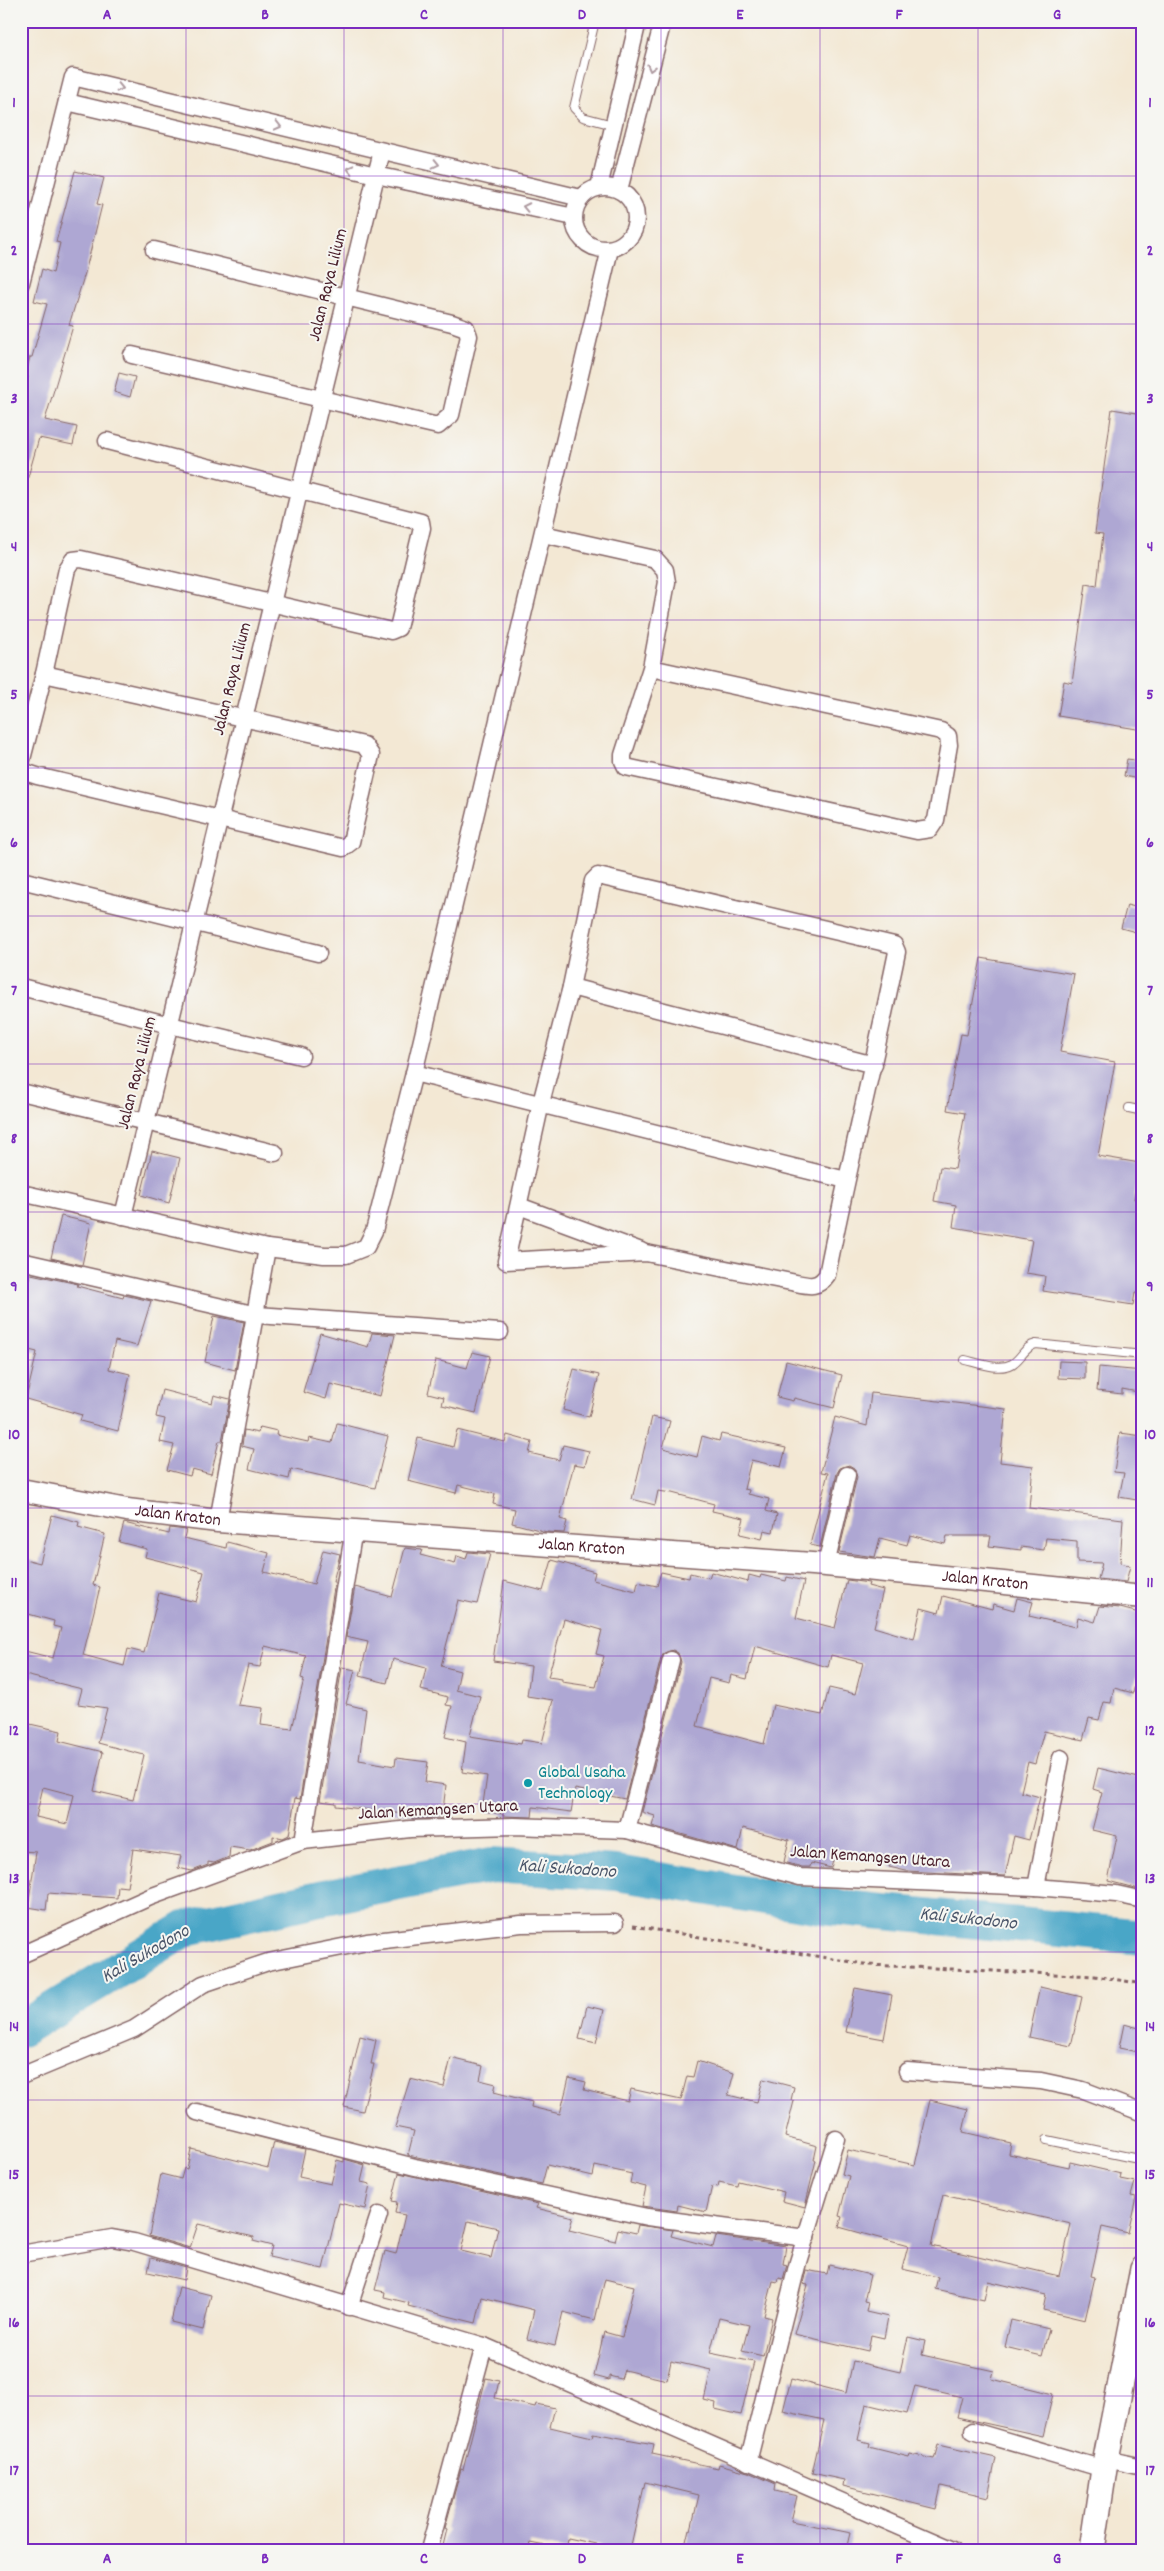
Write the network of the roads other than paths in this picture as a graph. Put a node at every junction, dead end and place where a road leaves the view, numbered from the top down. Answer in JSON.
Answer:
{"nodes":[{"id":1,"x":595,"y":21,"type":"edge"},
{"id":2,"x":638,"y":21,"type":"edge"},
{"id":3,"x":663,"y":21,"type":"edge"},
{"id":4,"x":67,"y":102,"type":"junction"},
{"id":5,"x":188,"y":104,"type":"junction"},
{"id":6,"x":612,"y":125,"type":"junction"},
{"id":7,"x":183,"y":128,"type":"junction"},
{"id":8,"x":382,"y":151,"type":"junction"},
{"id":9,"x":376,"y":175,"type":"junction"},
{"id":10,"x":599,"y":187,"type":"junction"},
{"id":11,"x":619,"y":190,"type":"junction"},
{"id":12,"x":581,"y":198,"type":"junction"},
{"id":13,"x":574,"y":217,"type":"junction"},
{"id":14,"x":610,"y":249,"type":"junction"},
{"id":15,"x":154,"y":250,"type":"dead end"},
{"id":16,"x":21,"y":283,"type":"edge"},
{"id":17,"x":346,"y":298,"type":"junction"},
{"id":18,"x":132,"y":355,"type":"dead end"},
{"id":19,"x":322,"y":399,"type":"junction"},
{"id":20,"x":107,"y":441,"type":"dead end"},
{"id":21,"x":300,"y":490,"type":"junction"},
{"id":22,"x":543,"y":534,"type":"junction"},
{"id":23,"x":272,"y":602,"type":"junction"},
{"id":24,"x":651,"y":668,"type":"junction"},
{"id":25,"x":44,"y":674,"type":"junction"},
{"id":26,"x":244,"y":718,"type":"junction"},
{"id":27,"x":21,"y":764,"type":"edge"},
{"id":28,"x":220,"y":820,"type":"junction"},
{"id":29,"x":21,"y":880,"type":"edge"},
{"id":30,"x":194,"y":924,"type":"junction"},
{"id":31,"x":318,"y":953,"type":"dead end"},
{"id":32,"x":21,"y":987,"type":"edge"},
{"id":33,"x":571,"y":987,"type":"junction"},
{"id":34,"x":170,"y":1025,"type":"junction"},
{"id":35,"x":301,"y":1056,"type":"dead end"},
{"id":36,"x":874,"y":1065,"type":"junction"},
{"id":37,"x":414,"y":1073,"type":"junction"},
{"id":38,"x":21,"y":1092,"type":"edge"},
{"id":39,"x":541,"y":1103,"type":"junction"},
{"id":40,"x":1129,"y":1108,"type":"dead end"},
{"id":41,"x":1143,"y":1111,"type":"edge"},
{"id":42,"x":146,"y":1121,"type":"junction"},
{"id":43,"x":275,"y":1153,"type":"dead end"},
{"id":44,"x":846,"y":1180,"type":"junction"},
{"id":45,"x":21,"y":1193,"type":"edge"},
{"id":46,"x":519,"y":1206,"type":"junction"},
{"id":47,"x":123,"y":1216,"type":"junction"},
{"id":48,"x":267,"y":1248,"type":"junction"},
{"id":49,"x":646,"y":1253,"type":"junction"},
{"id":50,"x":21,"y":1261,"type":"edge"},
{"id":51,"x":256,"y":1315,"type":"junction"},
{"id":52,"x":500,"y":1332,"type":"dead end"},
{"id":53,"x":1143,"y":1355,"type":"edge"},
{"id":54,"x":964,"y":1360,"type":"dead end"},
{"id":55,"x":847,"y":1475,"type":"dead end"},
{"id":56,"x":21,"y":1490,"type":"edge"},
{"id":57,"x":218,"y":1520,"type":"junction"},
{"id":58,"x":354,"y":1529,"type":"junction"},
{"id":59,"x":826,"y":1564,"type":"junction"},
{"id":60,"x":1143,"y":1597,"type":"edge"},
{"id":61,"x":671,"y":1660,"type":"dead end"},
{"id":62,"x":1062,"y":1758,"type":"dead end"},
{"id":63,"x":627,"y":1830,"type":"junction"},
{"id":64,"x":303,"y":1841,"type":"junction"},
{"id":65,"x":1036,"y":1888,"type":"junction"},
{"id":66,"x":1143,"y":1900,"type":"edge"},
{"id":67,"x":615,"y":1923,"type":"road end"},
{"id":68,"x":21,"y":1955,"type":"edge"},
{"id":69,"x":907,"y":2071,"type":"dead end"},
{"id":70,"x":21,"y":2076,"type":"edge"},
{"id":71,"x":197,"y":2112,"type":"dead end"},
{"id":72,"x":1143,"y":2113,"type":"edge"},
{"id":73,"x":836,"y":2139,"type":"dead end"},
{"id":74,"x":1048,"y":2140,"type":"dead end"},
{"id":75,"x":1143,"y":2160,"type":"edge"},
{"id":76,"x":379,"y":2215,"type":"dead end"},
{"id":77,"x":806,"y":2238,"type":"junction"},
{"id":78,"x":21,"y":2254,"type":"edge"},
{"id":79,"x":1143,"y":2269,"type":"edge"},
{"id":80,"x":349,"y":2307,"type":"junction"},
{"id":81,"x":484,"y":2346,"type":"junction"},
{"id":82,"x":973,"y":2431,"type":"dead end"},
{"id":83,"x":748,"y":2462,"type":"junction"},
{"id":84,"x":1105,"y":2464,"type":"junction"},
{"id":85,"x":1143,"y":2467,"type":"edge"},
{"id":86,"x":429,"y":2550,"type":"edge"},
{"id":87,"x":953,"y":2550,"type":"edge"},
{"id":88,"x":1092,"y":2550,"type":"edge"}],
"edges":[{"from":1,"to":6,"type":"lane"},
{"from":2,"to":6,"type":"street"},
{"from":3,"to":11,"type":"street","one_way":true},
{"from":4,"to":5,"type":"street","one_way":true},
{"from":4,"to":7,"type":"street"},
{"from":4,"to":16,"type":"street"},
{"from":5,"to":7,"type":"street"},
{"from":5,"to":8,"type":"street","one_way":true},
{"from":6,"to":10,"type":"street"},
{"from":9,"to":7,"type":"street","one_way":true},
{"from":8,"to":9,"type":"street","name":"Jalan Raya Lilium"},
{"from":8,"to":12,"type":"street","one_way":true},
{"from":13,"to":9,"type":"street","one_way":true},
{"from":9,"to":17,"type":"street","name":"Jalan Raya Lilium"},
{"from":10,"to":11,"type":"street"},
{"from":10,"to":12,"type":"street"},
{"from":11,"to":14,"type":"street"},
{"from":12,"to":13,"type":"street"},
{"from":13,"to":14,"type":"street"},
{"from":14,"to":22,"type":"street"},
{"from":15,"to":17,"type":"street"},
{"from":17,"to":19,"type":"street","name":"Jalan Raya Lilium"},
{"from":17,"to":19,"type":"street"},
{"from":18,"to":19,"type":"street"},
{"from":19,"to":21,"type":"street","name":"Jalan Raya Lilium"},
{"from":20,"to":21,"type":"street"},
{"from":21,"to":23,"type":"street","name":"Jalan Raya Lilium"},
{"from":21,"to":23,"type":"street"},
{"from":22,"to":24,"type":"street"},
{"from":22,"to":37,"type":"street"},
{"from":23,"to":25,"type":"street"},
{"from":23,"to":26,"type":"street","name":"Jalan Raya Lilium"},
{"from":24,"to":24,"type":"street"},
{"from":25,"to":26,"type":"street"},
{"from":25,"to":27,"type":"street"},
{"from":26,"to":28,"type":"street","name":"Jalan Raya Lilium"},
{"from":26,"to":28,"type":"street"},
{"from":27,"to":28,"type":"street"},
{"from":28,"to":30,"type":"street","name":"Jalan Raya Lilium"},
{"from":29,"to":30,"type":"street"},
{"from":30,"to":31,"type":"street"},
{"from":30,"to":34,"type":"street","name":"Jalan Raya Lilium"},
{"from":32,"to":34,"type":"street"},
{"from":33,"to":36,"type":"street"},
{"from":33,"to":36,"type":"street"},
{"from":33,"to":39,"type":"street"},
{"from":34,"to":35,"type":"street"},
{"from":34,"to":42,"type":"street","name":"Jalan Raya Lilium"},
{"from":36,"to":44,"type":"street"},
{"from":37,"to":39,"type":"street"},
{"from":37,"to":48,"type":"street"},
{"from":38,"to":42,"type":"street"},
{"from":39,"to":44,"type":"street"},
{"from":39,"to":46,"type":"street"},
{"from":40,"to":41,"type":"lane"},
{"from":42,"to":43,"type":"street"},
{"from":42,"to":47,"type":"street","name":"Jalan Raya Lilium"},
{"from":44,"to":49,"type":"street"},
{"from":45,"to":47,"type":"street"},
{"from":46,"to":49,"type":"street"},
{"from":46,"to":49,"type":"street"},
{"from":47,"to":48,"type":"street"},
{"from":48,"to":51,"type":"street"},
{"from":50,"to":51,"type":"street"},
{"from":51,"to":52,"type":"street"},
{"from":51,"to":57,"type":"street"},
{"from":53,"to":54,"type":"lane"},
{"from":55,"to":59,"type":"street"},
{"from":56,"to":57,"type":"street","name":"Jalan Kraton"},
{"from":57,"to":58,"type":"street","name":"Jalan Kraton"},
{"from":58,"to":59,"type":"street","name":"Jalan Kraton"},
{"from":58,"to":64,"type":"street"},
{"from":59,"to":60,"type":"street","name":"Jalan Kraton"},
{"from":61,"to":63,"type":"street"},
{"from":62,"to":65,"type":"street"},
{"from":63,"to":64,"type":"street","name":"Jalan Kemangsen Utara"},
{"from":63,"to":65,"type":"street","name":"Jalan Kemangsen Utara"},
{"from":64,"to":68,"type":"street","name":"Jalan Kemangsen Utara"},
{"from":65,"to":66,"type":"street","name":"Jalan Kemangsen Utara"},
{"from":67,"to":70,"type":"street"},
{"from":69,"to":72,"type":"street"},
{"from":71,"to":77,"type":"street"},
{"from":73,"to":77,"type":"street"},
{"from":74,"to":75,"type":"lane"},
{"from":76,"to":80,"type":"street"},
{"from":77,"to":83,"type":"street"},
{"from":78,"to":80,"type":"street"},
{"from":79,"to":84,"type":"main road"},
{"from":80,"to":81,"type":"street"},
{"from":81,"to":83,"type":"street"},
{"from":81,"to":86,"type":"street"},
{"from":82,"to":84,"type":"street"},
{"from":83,"to":87,"type":"street"},
{"from":84,"to":85,"type":"street"},
{"from":84,"to":88,"type":"main road"}]}
